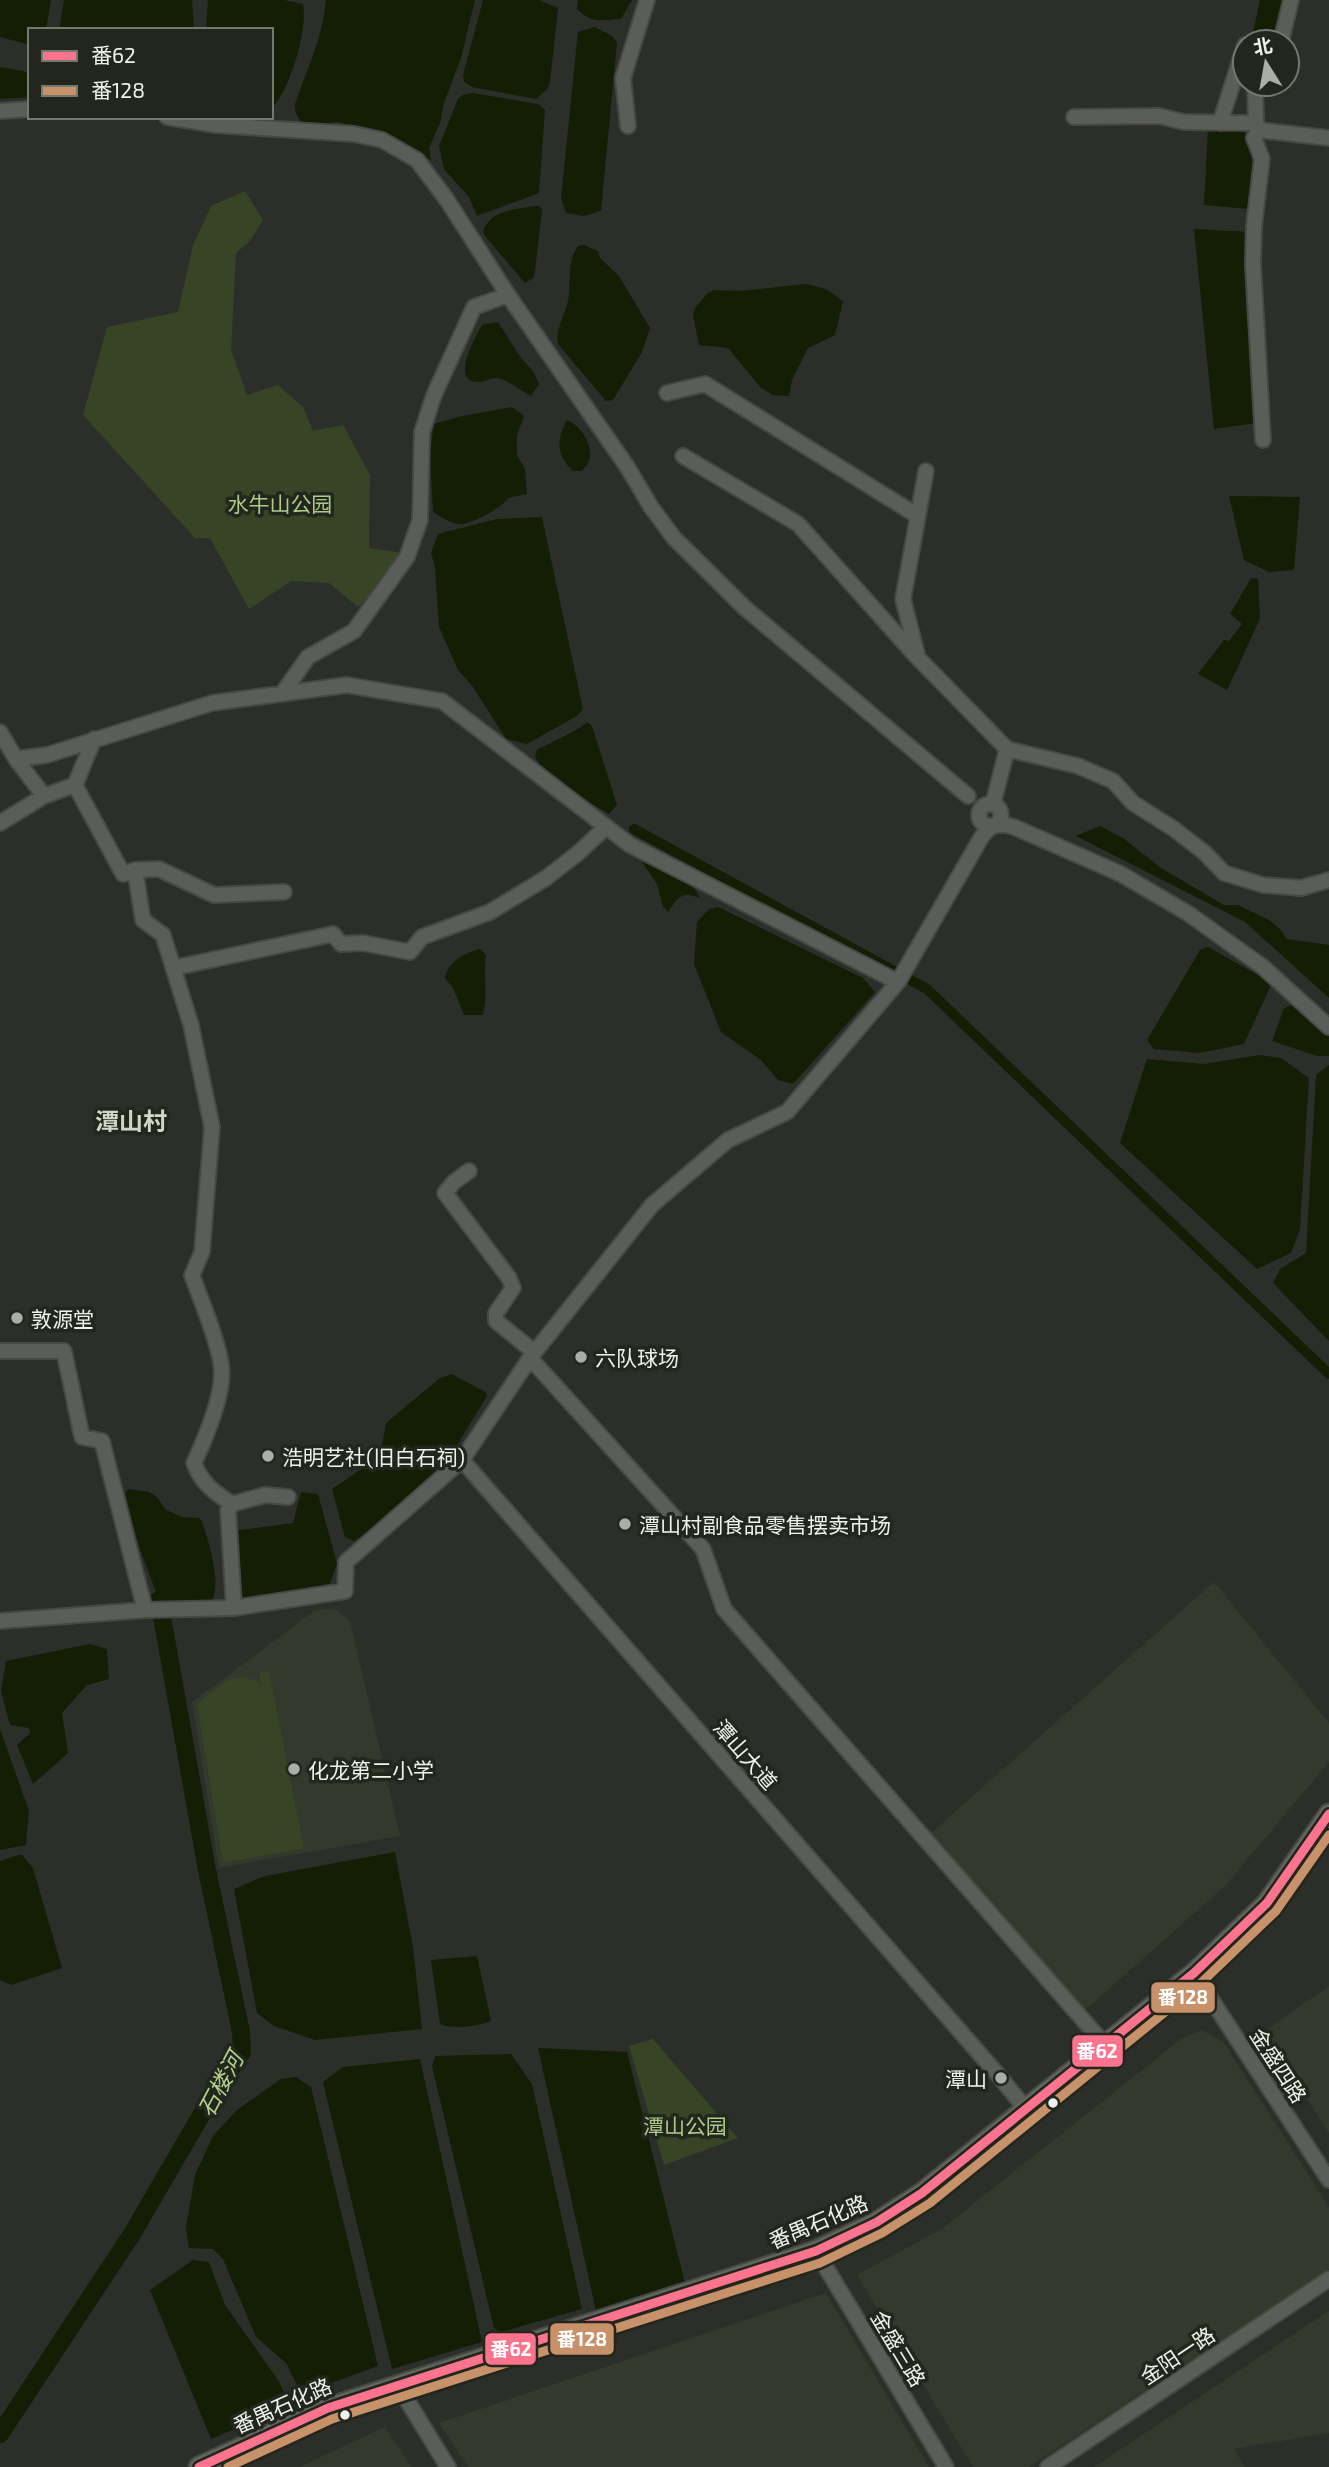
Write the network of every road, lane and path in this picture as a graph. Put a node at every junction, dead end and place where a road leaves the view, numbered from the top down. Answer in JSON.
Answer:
{"nodes":[{"id":1,"x":647,"y":0,"type":"edge"},
{"id":2,"x":1291,"y":0,"type":"edge"},
{"id":3,"x":1284,"y":28,"type":"edge"},
{"id":4,"x":1231,"y":90,"type":"edge"},
{"id":5,"x":1256,"y":98,"type":"edge"},
{"id":6,"x":28,"y":109,"type":"edge"},
{"id":7,"x":0,"y":111,"type":"edge"},
{"id":8,"x":1074,"y":117,"type":"dead end"},
{"id":9,"x":179,"y":119,"type":"edge"},
{"id":10,"x":1220,"y":123,"type":"junction"},
{"id":11,"x":628,"y":126,"type":"dead end"},
{"id":12,"x":1258,"y":126,"type":"junction"},
{"id":13,"x":1329,"y":138,"type":"edge"},
{"id":14,"x":508,"y":295,"type":"junction"},
{"id":15,"x":667,"y":393,"type":"dead end"},
{"id":16,"x":1263,"y":440,"type":"dead end"},
{"id":17,"x":684,"y":456,"type":"dead end"},
{"id":18,"x":926,"y":471,"type":"dead end"},
{"id":19,"x":918,"y":516,"type":"junction"},
{"id":20,"x":918,"y":658,"type":"junction"},
{"id":21,"x":282,"y":694,"type":"junction"},
{"id":22,"x":0,"y":732,"type":"edge"},
{"id":23,"x":94,"y":739,"type":"junction"},
{"id":24,"x":1007,"y":749,"type":"junction"},
{"id":25,"x":16,"y":759,"type":"junction"},
{"id":26,"x":75,"y":785,"type":"junction"},
{"id":27,"x":44,"y":796,"type":"junction"},
{"id":28,"x":968,"y":796,"type":"junction"},
{"id":29,"x":994,"y":806,"type":"junction"},
{"id":30,"x":983,"y":820,"type":"junction"},
{"id":31,"x":0,"y":823,"type":"edge"},
{"id":32,"x":606,"y":827,"type":"junction"},
{"id":33,"x":1014,"y":827,"type":"junction"},
{"id":34,"x":135,"y":870,"type":"junction"},
{"id":35,"x":1329,"y":880,"type":"edge"},
{"id":36,"x":284,"y":892,"type":"dead end"},
{"id":37,"x":173,"y":968,"type":"junction"},
{"id":38,"x":898,"y":982,"type":"junction"},
{"id":39,"x":1329,"y":1027,"type":"edge"},
{"id":40,"x":469,"y":1171,"type":"dead end"},
{"id":41,"x":0,"y":1351,"type":"edge"},
{"id":42,"x":532,"y":1355,"type":"junction"},
{"id":43,"x":462,"y":1460,"type":"junction"},
{"id":44,"x":288,"y":1497,"type":"dead end"},
{"id":45,"x":232,"y":1504,"type":"junction"},
{"id":46,"x":234,"y":1608,"type":"junction"},
{"id":47,"x":149,"y":1610,"type":"junction"},
{"id":48,"x":0,"y":1620,"type":"edge"},
{"id":49,"x":1329,"y":1814,"type":"edge"},
{"id":50,"x":1194,"y":1973,"type":"junction"},
{"id":51,"x":1106,"y":2046,"type":"junction"},
{"id":52,"x":1026,"y":2109,"type":"junction"},
{"id":53,"x":1329,"y":2180,"type":"edge"},
{"id":54,"x":816,"y":2251,"type":"junction"},
{"id":55,"x":1329,"y":2279,"type":"edge"},
{"id":56,"x":397,"y":2384,"type":"junction"},
{"id":57,"x":200,"y":2467,"type":"edge"},
{"id":58,"x":448,"y":2467,"type":"edge"},
{"id":59,"x":946,"y":2467,"type":"edge"},
{"id":60,"x":1048,"y":2467,"type":"edge"}],
"edges":[{"from":1,"to":11,"type":"street"},
{"from":2,"to":3,"type":"street"},
{"from":4,"to":10,"type":"street"},
{"from":5,"to":12,"type":"street"},
{"from":6,"to":7,"type":"street"},
{"from":8,"to":10,"type":"street"},
{"from":9,"to":14,"type":"street"},
{"from":10,"to":12,"type":"street"},
{"from":12,"to":13,"type":"street"},
{"from":12,"to":16,"type":"street"},
{"from":14,"to":21,"type":"street"},
{"from":14,"to":28,"type":"street"},
{"from":15,"to":19,"type":"street"},
{"from":17,"to":20,"type":"street"},
{"from":18,"to":19,"type":"street"},
{"from":19,"to":20,"type":"street"},
{"from":20,"to":24,"type":"street"},
{"from":21,"to":23,"type":"street"},
{"from":21,"to":32,"type":"street"},
{"from":22,"to":25,"type":"street"},
{"from":23,"to":25,"type":"street"},
{"from":23,"to":26,"type":"street"},
{"from":24,"to":29,"type":"street"},
{"from":24,"to":35,"type":"street"},
{"from":25,"to":27,"type":"street"},
{"from":26,"to":27,"type":"street"},
{"from":26,"to":34,"type":"street"},
{"from":27,"to":31,"type":"street"},
{"from":28,"to":29,"type":"street"},
{"from":28,"to":30,"type":"street"},
{"from":29,"to":30,"type":"street"},
{"from":29,"to":30,"type":"street"},
{"from":29,"to":33,"type":"street"},
{"from":30,"to":33,"type":"street"},
{"from":30,"to":38,"type":"street"},
{"from":32,"to":37,"type":"street"},
{"from":32,"to":38,"type":"street"},
{"from":33,"to":39,"type":"street"},
{"from":34,"to":36,"type":"street"},
{"from":34,"to":37,"type":"street"},
{"from":37,"to":45,"type":"street"},
{"from":38,"to":42,"type":"street"},
{"from":40,"to":42,"type":"street"},
{"from":41,"to":47,"type":"street"},
{"from":42,"to":43,"type":"street"},
{"from":42,"to":51,"type":"street"},
{"from":43,"to":46,"type":"street"},
{"from":43,"to":52,"type":"street","name":"潭山大道"},
{"from":44,"to":45,"type":"street"},
{"from":45,"to":46,"type":"street"},
{"from":46,"to":47,"type":"street"},
{"from":47,"to":48,"type":"street"},
{"from":49,"to":50,"type":"main road","name":"番禺石化路"},
{"from":50,"to":51,"type":"main road","name":"番禺石化路"},
{"from":50,"to":53,"type":"street","name":"金盛四路"},
{"from":51,"to":52,"type":"main road","name":"番禺石化路"},
{"from":52,"to":54,"type":"main road","name":"番禺石化路"},
{"from":54,"to":56,"type":"main road","name":"番禺石化路"},
{"from":54,"to":59,"type":"street","name":"金盛三路"},
{"from":55,"to":60,"type":"street","name":"金阳一路"},
{"from":56,"to":57,"type":"main road","name":"番禺石化路"},
{"from":56,"to":58,"type":"street"}]}
